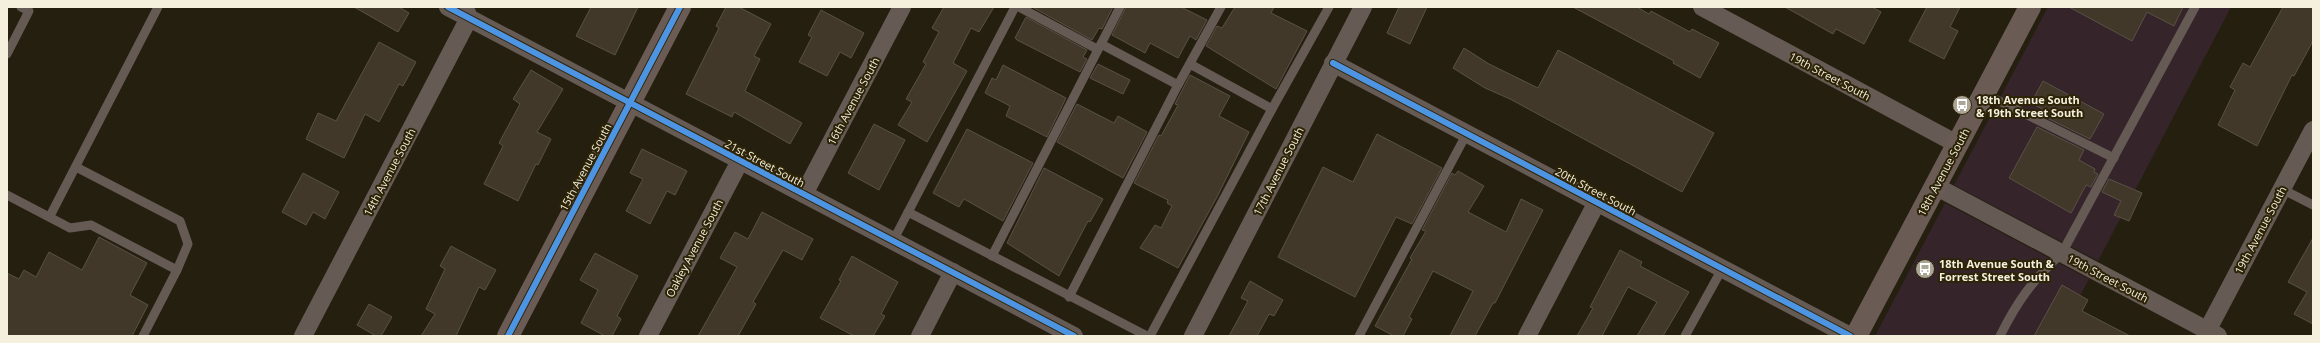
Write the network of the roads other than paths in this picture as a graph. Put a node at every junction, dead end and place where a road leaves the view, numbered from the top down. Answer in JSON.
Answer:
{"nodes":[{"id":1,"x":158,"y":7,"type":"edge"},
{"id":2,"x":448,"y":7,"type":"edge"},
{"id":3,"x":680,"y":7,"type":"edge"},
{"id":4,"x":902,"y":7,"type":"edge"},
{"id":5,"x":1015,"y":7,"type":"edge"},
{"id":6,"x":1019,"y":7,"type":"edge"},
{"id":7,"x":1120,"y":7,"type":"edge"},
{"id":8,"x":1221,"y":7,"type":"edge"},
{"id":9,"x":1329,"y":7,"type":"edge"},
{"id":10,"x":1363,"y":7,"type":"edge"},
{"id":11,"x":1702,"y":7,"type":"edge"},
{"id":12,"x":2030,"y":7,"type":"edge"},
{"id":13,"x":2195,"y":7,"type":"edge"},
{"id":14,"x":27,"y":8,"type":"edge"},
{"id":15,"x":467,"y":13,"type":"edge"},
{"id":16,"x":1099,"y":46,"type":"junction"},
{"id":17,"x":7,"y":54,"type":"edge"},
{"id":18,"x":1334,"y":63,"type":"junction"},
{"id":19,"x":1190,"y":64,"type":"junction"},
{"id":20,"x":1178,"y":85,"type":"junction"},
{"id":21,"x":1985,"y":94,"type":"junction"},
{"id":22,"x":630,"y":103,"type":"junction"},
{"id":23,"x":1272,"y":109,"type":"junction"},
{"id":24,"x":2313,"y":130,"type":"edge"},
{"id":25,"x":1467,"y":134,"type":"junction"},
{"id":26,"x":1957,"y":144,"type":"junction"},
{"id":27,"x":2114,"y":158,"type":"junction"},
{"id":28,"x":740,"y":161,"type":"junction"},
{"id":29,"x":76,"y":167,"type":"junction"},
{"id":30,"x":1935,"y":186,"type":"junction"},
{"id":31,"x":2282,"y":189,"type":"junction"},
{"id":32,"x":804,"y":194,"type":"junction"},
{"id":33,"x":7,"y":195,"type":"edge"},
{"id":34,"x":1597,"y":202,"type":"junction"},
{"id":35,"x":2313,"y":205,"type":"edge"},
{"id":36,"x":908,"y":212,"type":"junction"},
{"id":37,"x":50,"y":216,"type":"junction"},
{"id":38,"x":893,"y":241,"type":"junction"},
{"id":39,"x":2062,"y":253,"type":"junction"},
{"id":40,"x":992,"y":256,"type":"junction"},
{"id":41,"x":1722,"y":269,"type":"junction"},
{"id":42,"x":177,"y":270,"type":"junction"},
{"id":43,"x":953,"y":272,"type":"junction"},
{"id":44,"x":1069,"y":297,"type":"junction"},
{"id":45,"x":2213,"y":333,"type":"edge"},
{"id":46,"x":1363,"y":335,"type":"edge"},
{"id":47,"x":143,"y":336,"type":"edge"},
{"id":48,"x":303,"y":336,"type":"edge"},
{"id":49,"x":508,"y":336,"type":"edge"},
{"id":50,"x":648,"y":336,"type":"edge"},
{"id":51,"x":920,"y":336,"type":"edge"},
{"id":52,"x":1074,"y":336,"type":"edge"},
{"id":53,"x":1148,"y":336,"type":"edge"},
{"id":54,"x":1193,"y":336,"type":"edge"},
{"id":55,"x":1526,"y":336,"type":"edge"},
{"id":56,"x":1685,"y":336,"type":"edge"},
{"id":57,"x":1850,"y":336,"type":"edge"},
{"id":58,"x":1856,"y":336,"type":"edge"},
{"id":59,"x":2000,"y":336,"type":"edge"}],
"edges":[{"from":1,"to":29,"type":"lane"},
{"from":2,"to":15,"type":"street","name":"21st Street South"},
{"from":3,"to":22,"type":"street","name":"15th Avenue South"},
{"from":4,"to":32,"type":"street","name":"16th Avenue South"},
{"from":5,"to":36,"type":"lane"},
{"from":6,"to":16,"type":"lane"},
{"from":7,"to":16,"type":"lane"},
{"from":8,"to":19,"type":"lane"},
{"from":9,"to":23,"type":"lane"},
{"from":10,"to":18,"type":"street","name":"17th Avenue South"},
{"from":11,"to":26,"type":"street","name":"19th Street South"},
{"from":12,"to":21,"type":"street","name":"18th Avenue South"},
{"from":13,"to":27,"type":"lane"},
{"from":14,"to":17,"type":"lane"},
{"from":15,"to":22,"type":"street","name":"21st Street South"},
{"from":15,"to":48,"type":"street","name":"14th Avenue South"},
{"from":16,"to":20,"type":"lane"},
{"from":16,"to":40,"type":"lane"},
{"from":18,"to":25,"type":"street","name":"20th Street South"},
{"from":18,"to":54,"type":"street","name":"17th Avenue South"},
{"from":19,"to":20,"type":"lane"},
{"from":19,"to":23,"type":"lane"},
{"from":20,"to":44,"type":"lane"},
{"from":21,"to":26,"type":"street","name":"18th Avenue South"},
{"from":21,"to":27,"type":"lane"},
{"from":22,"to":28,"type":"street","name":"21st Street South"},
{"from":22,"to":49,"type":"street","name":"15th Avenue South"},
{"from":23,"to":53,"type":"lane"},
{"from":24,"to":31,"type":"street","name":"19th Avenue South"},
{"from":25,"to":34,"type":"street","name":"20th Street South"},
{"from":25,"to":46,"type":"lane"},
{"from":26,"to":30,"type":"street","name":"18th Avenue South"},
{"from":27,"to":39,"type":"lane"},
{"from":28,"to":32,"type":"street","name":"21st Street South"},
{"from":28,"to":50,"type":"street","name":"Oakley Avenue South"},
{"from":29,"to":37,"type":"lane"},
{"from":29,"to":42,"type":"lane"},
{"from":30,"to":39,"type":"street","name":"19th Street South"},
{"from":30,"to":58,"type":"street","name":"18th Avenue South"},
{"from":31,"to":35,"type":"lane"},
{"from":31,"to":45,"type":"street","name":"19th Avenue South"},
{"from":32,"to":38,"type":"street","name":"21st Street South"},
{"from":33,"to":37,"type":"lane"},
{"from":34,"to":41,"type":"street","name":"20th Street South"},
{"from":34,"to":55,"type":"street"},
{"from":36,"to":38,"type":"lane"},
{"from":36,"to":40,"type":"lane"},
{"from":37,"to":42,"type":"lane"},
{"from":38,"to":43,"type":"street","name":"21st Street South"},
{"from":39,"to":45,"type":"street","name":"19th Street South"},
{"from":39,"to":59,"type":"lane"},
{"from":40,"to":44,"type":"lane"},
{"from":41,"to":56,"type":"lane"},
{"from":41,"to":57,"type":"street","name":"20th Street South"},
{"from":42,"to":47,"type":"lane"},
{"from":43,"to":51,"type":"street"},
{"from":43,"to":52,"type":"street","name":"21st Street South"},
{"from":44,"to":53,"type":"lane"}]}
